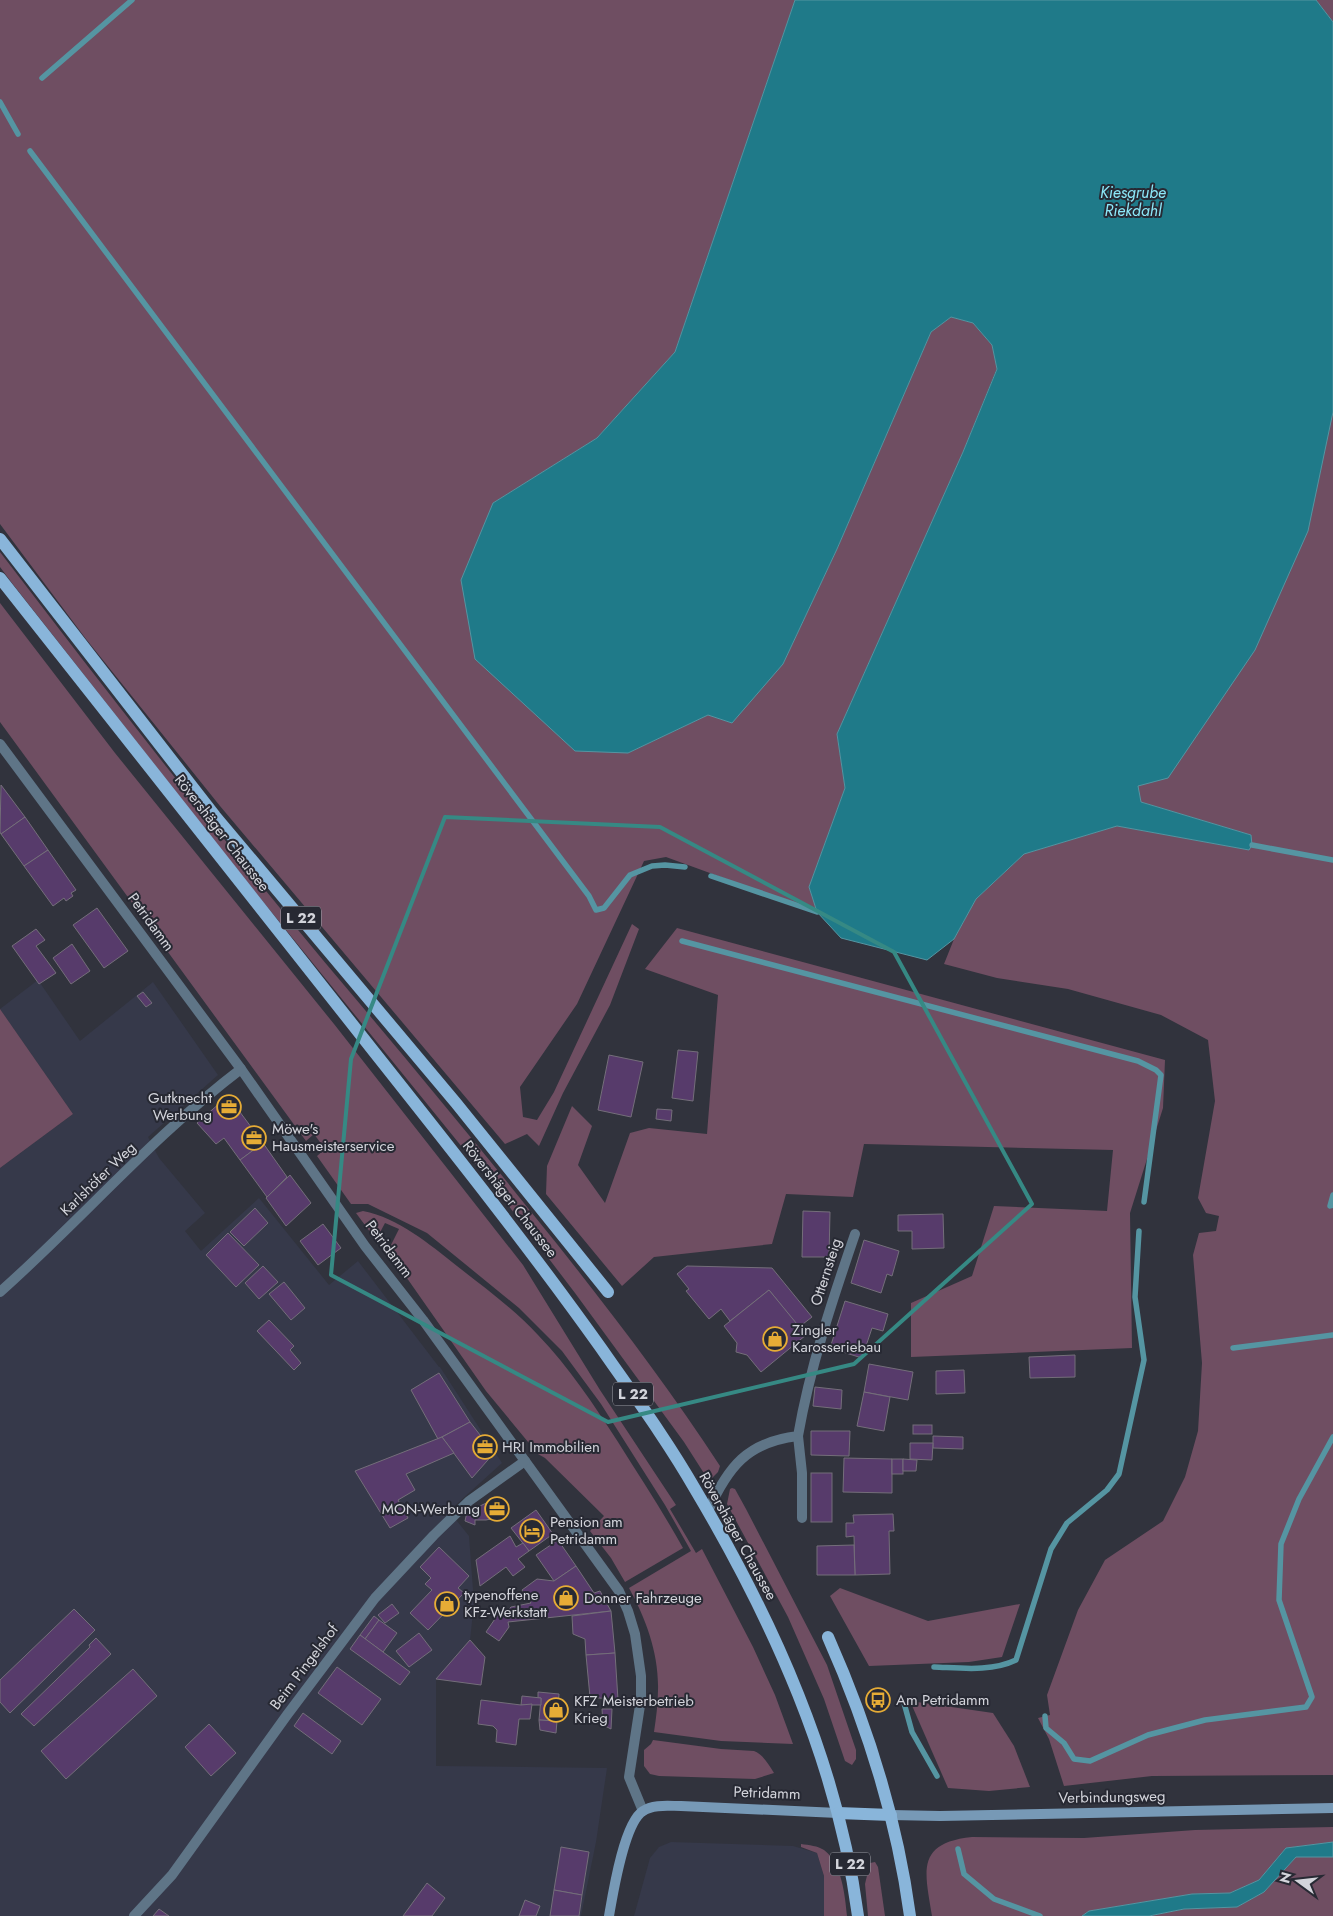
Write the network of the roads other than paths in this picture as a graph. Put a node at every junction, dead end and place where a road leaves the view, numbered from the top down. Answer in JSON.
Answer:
{"nodes":[{"id":1,"x":0,"y":539,"type":"edge"},
{"id":2,"x":0,"y":578,"type":"edge"},
{"id":3,"x":0,"y":744,"type":"edge"},
{"id":4,"x":241,"y":1069,"type":"junction"},
{"id":5,"x":855,"y":1234,"type":"dead end"},
{"id":6,"x":0,"y":1292,"type":"edge"},
{"id":7,"x":608,"y":1292,"type":"dead end"},
{"id":8,"x":798,"y":1436,"type":"junction"},
{"id":9,"x":525,"y":1461,"type":"junction"},
{"id":10,"x":708,"y":1511,"type":"junction"},
{"id":11,"x":802,"y":1518,"type":"dead end"},
{"id":12,"x":828,"y":1637,"type":"dead end"},
{"id":13,"x":1333,"y":1808,"type":"edge"},
{"id":14,"x":642,"y":1811,"type":"junction"},
{"id":15,"x":838,"y":1813,"type":"junction"},
{"id":16,"x":891,"y":1815,"type":"junction"},
{"id":17,"x":134,"y":1916,"type":"edge"},
{"id":18,"x":609,"y":1916,"type":"edge"},
{"id":19,"x":858,"y":1916,"type":"edge"},
{"id":20,"x":910,"y":1916,"type":"edge"}],
"edges":[{"from":1,"to":7,"type":"main road","name":"Rövershäger Chaussee","number":"L 22"},
{"from":2,"to":10,"type":"main road","name":"Rövershäger Chaussee","number":"L 22"},
{"from":3,"to":4,"type":"street","name":"Petridamm"},
{"from":4,"to":6,"type":"street","name":"Karlshöfer Weg"},
{"from":4,"to":9,"type":"street","name":"Petridamm"},
{"from":5,"to":8,"type":"street","name":"Otternsteig"},
{"from":8,"to":10,"type":"street"},
{"from":8,"to":11,"type":"street","name":"Otternsteig"},
{"from":9,"to":14,"type":"street","name":"Petridamm"},
{"from":9,"to":17,"type":"street","name":"Beim Pingelshof"},
{"from":10,"to":15,"type":"main road","name":"Rövershäger Chaussee","number":"L 22"},
{"from":12,"to":16,"type":"main road"},
{"from":13,"to":16,"type":"main road","name":"Verbindungsweg"},
{"from":14,"to":15,"type":"main road","name":"Petridamm"},
{"from":14,"to":18,"type":"main road"},
{"from":15,"to":16,"type":"main road","name":"Petridamm"},
{"from":15,"to":19,"type":"main road","name":"Rövershäger Chaussee","number":"L 22"},
{"from":16,"to":20,"type":"main road"}]}
